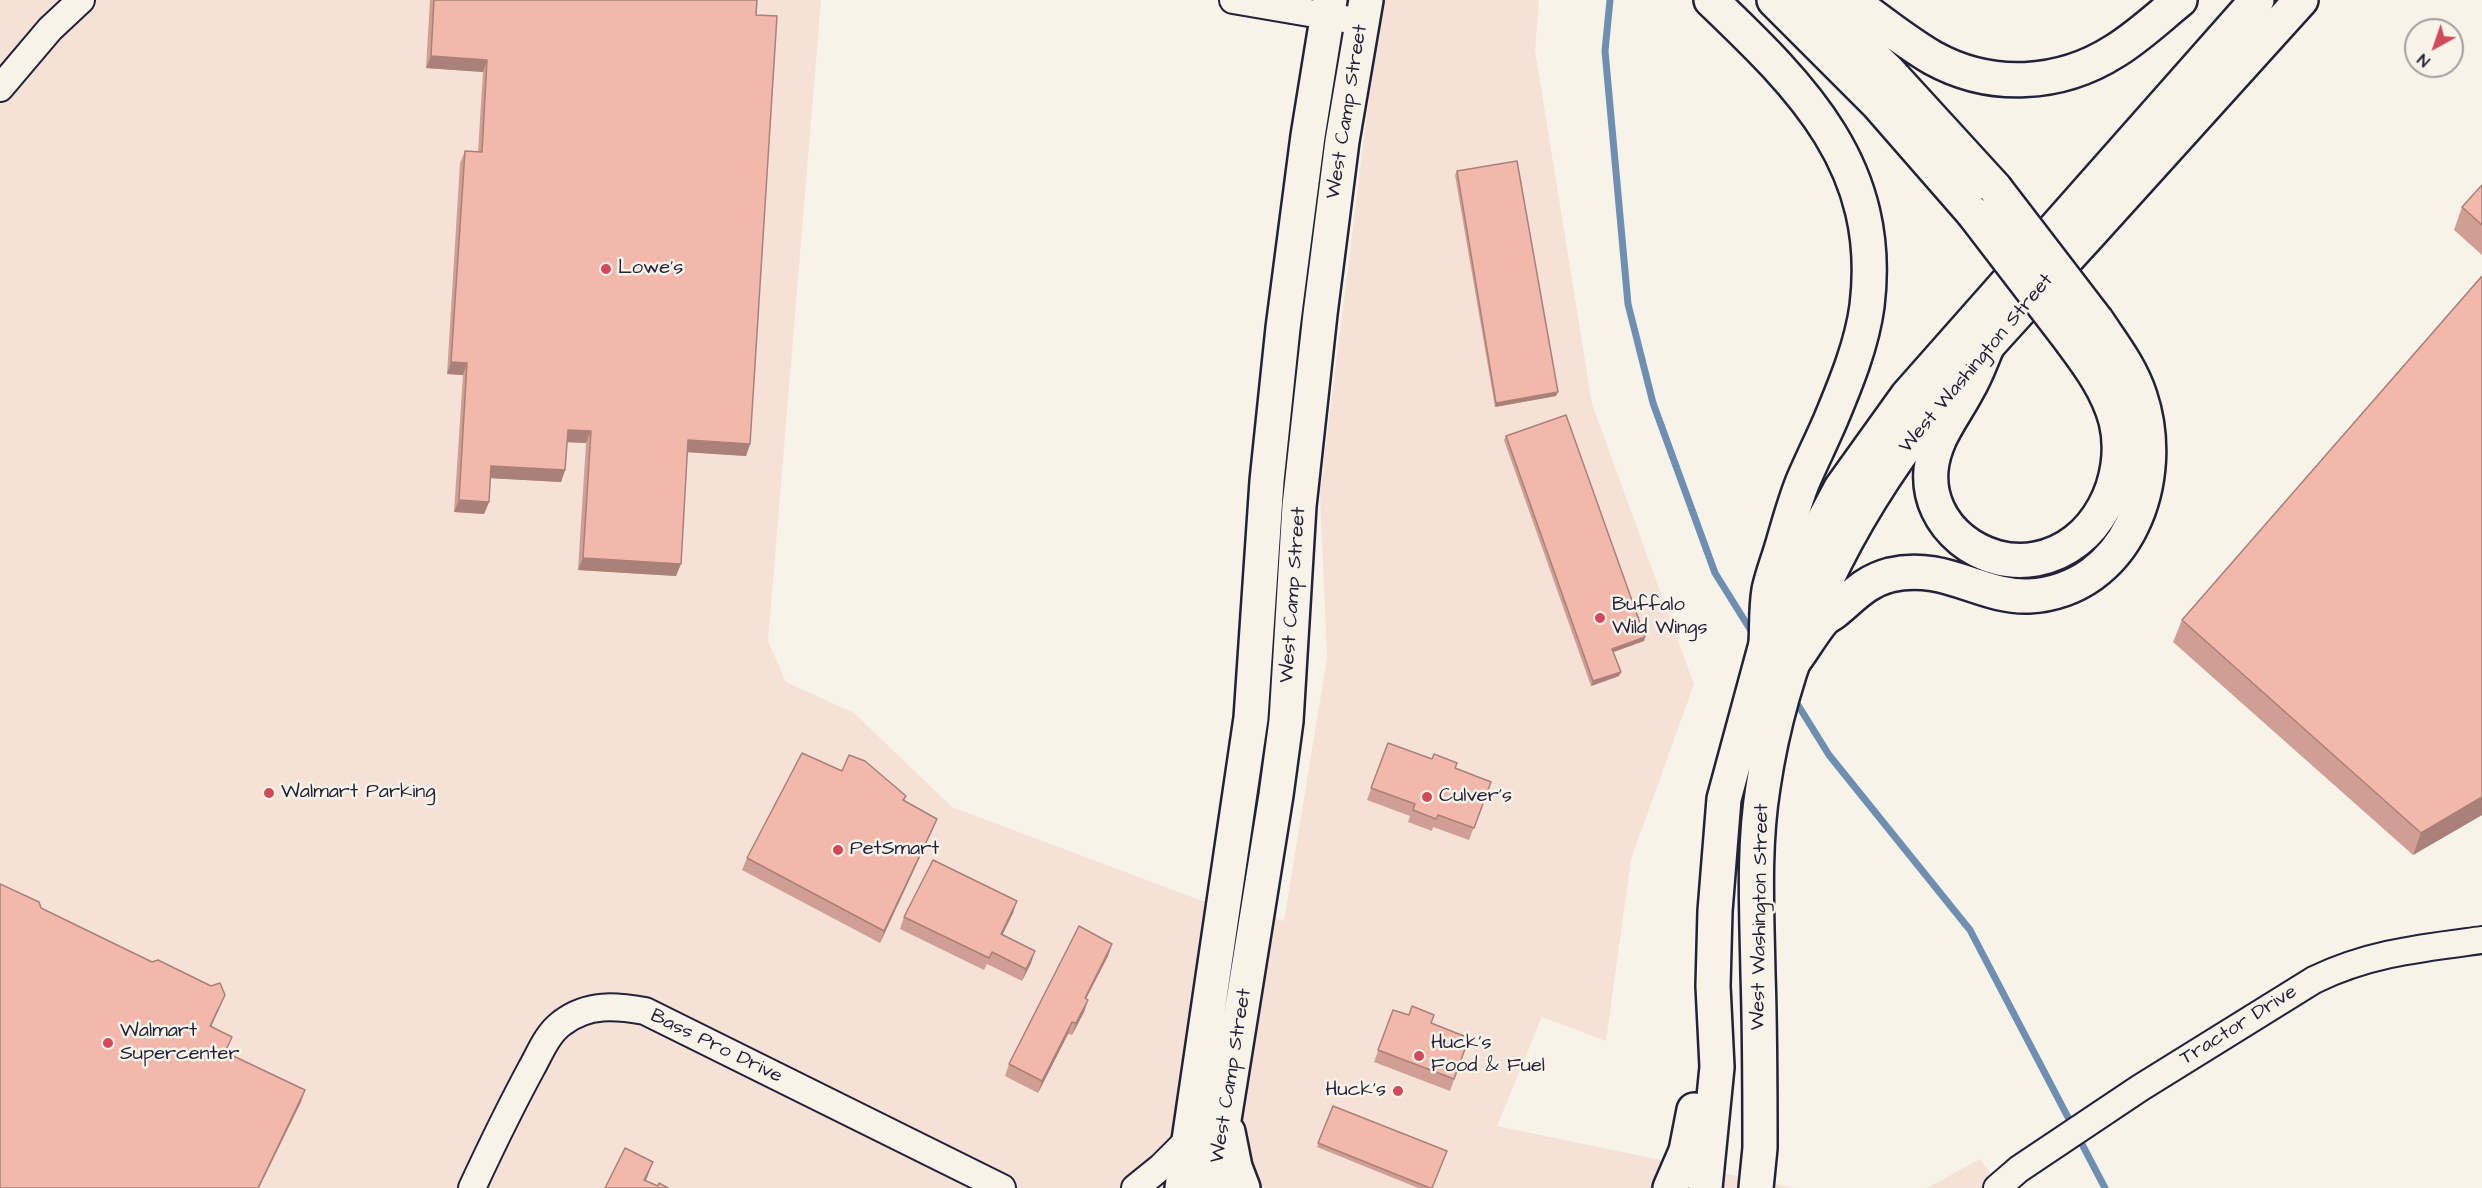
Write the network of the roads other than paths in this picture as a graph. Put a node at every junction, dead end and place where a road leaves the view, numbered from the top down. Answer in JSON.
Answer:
{"nodes":[{"id":1,"x":81,"y":0,"type":"edge"},
{"id":2,"x":1233,"y":0,"type":"edge"},
{"id":3,"x":1711,"y":0,"type":"edge"},
{"id":4,"x":1814,"y":0,"type":"edge"},
{"id":5,"x":1851,"y":0,"type":"edge"},
{"id":6,"x":2180,"y":0,"type":"edge"},
{"id":7,"x":2257,"y":0,"type":"edge"},
{"id":8,"x":2301,"y":0,"type":"edge"},
{"id":9,"x":1777,"y":3,"type":"edge"},
{"id":10,"x":1329,"y":8,"type":"edge"},
{"id":11,"x":1364,"y":11,"type":"edge"},
{"id":12,"x":0,"y":88,"type":"edge"},
{"id":13,"x":2085,"y":331,"type":"junction"},
{"id":14,"x":1987,"y":347,"type":"junction"},
{"id":15,"x":1792,"y":551,"type":"junction"},
{"id":16,"x":1827,"y":602,"type":"junction"},
{"id":17,"x":2482,"y":940,"type":"edge"},
{"id":18,"x":1713,"y":986,"type":"junction"},
{"id":19,"x":1226,"y":1113,"type":"junction"},
{"id":20,"x":1189,"y":1139,"type":"junction"},
{"id":21,"x":1760,"y":1148,"type":"junction"},
{"id":22,"x":2019,"y":1168,"type":"junction"},
{"id":23,"x":472,"y":1188,"type":"edge"},
{"id":24,"x":1002,"y":1188,"type":"edge"},
{"id":25,"x":1136,"y":1188,"type":"edge"},
{"id":26,"x":1182,"y":1188,"type":"edge"},
{"id":27,"x":1213,"y":1188,"type":"edge"},
{"id":28,"x":1243,"y":1188,"type":"edge"},
{"id":29,"x":1670,"y":1188,"type":"edge"},
{"id":30,"x":1705,"y":1188,"type":"edge"},
{"id":31,"x":1756,"y":1188,"type":"edge"},
{"id":32,"x":1771,"y":1188,"type":"edge"},
{"id":33,"x":1976,"y":1188,"type":"edge"},
{"id":34,"x":1997,"y":1188,"type":"edge"}],
"edges":[{"from":1,"to":12,"type":"street"},
{"from":2,"to":10,"type":"street"},
{"from":3,"to":15,"type":"main road"},
{"from":4,"to":13,"type":"main road","bridge":true},
{"from":5,"to":6,"type":"main road"},
{"from":7,"to":15,"type":"main road","name":"West Washington Street"},
{"from":8,"to":14,"type":"main road","name":"West Washington Street"},
{"from":9,"to":13,"type":"main road","bridge":true},
{"from":10,"to":11,"type":"street"},
{"from":10,"to":20,"type":"main road","name":"West Camp Street"},
{"from":11,"to":19,"type":"main road","name":"West Camp Street"},
{"from":13,"to":14,"type":"main road"},
{"from":13,"to":16,"type":"main road","name":"West Washington Street"},
{"from":14,"to":16,"type":"main road","name":"West Washington Street"},
{"from":15,"to":18,"type":"main road","name":"West Washington Street"},
{"from":16,"to":21,"type":"main road","name":"West Washington Street"},
{"from":17,"to":22,"type":"street","name":"Tractor Drive"},
{"from":18,"to":29,"type":"main road"},
{"from":18,"to":30,"type":"main road","name":"West Washington Street"},
{"from":19,"to":27,"type":"main road","name":"West Camp Street"},
{"from":19,"to":28,"type":"main road"},
{"from":20,"to":25,"type":"street"},
{"from":20,"to":26,"type":"main road","name":"West Camp Street"},
{"from":21,"to":31,"type":"main road","name":"West Washington Street"},
{"from":21,"to":32,"type":"street"},
{"from":22,"to":33,"type":"street","name":"Tractor Drive"},
{"from":22,"to":34,"type":"street","name":"Tractor Drive"},
{"from":23,"to":24,"type":"street","name":"Bass Pro Drive"}]}
